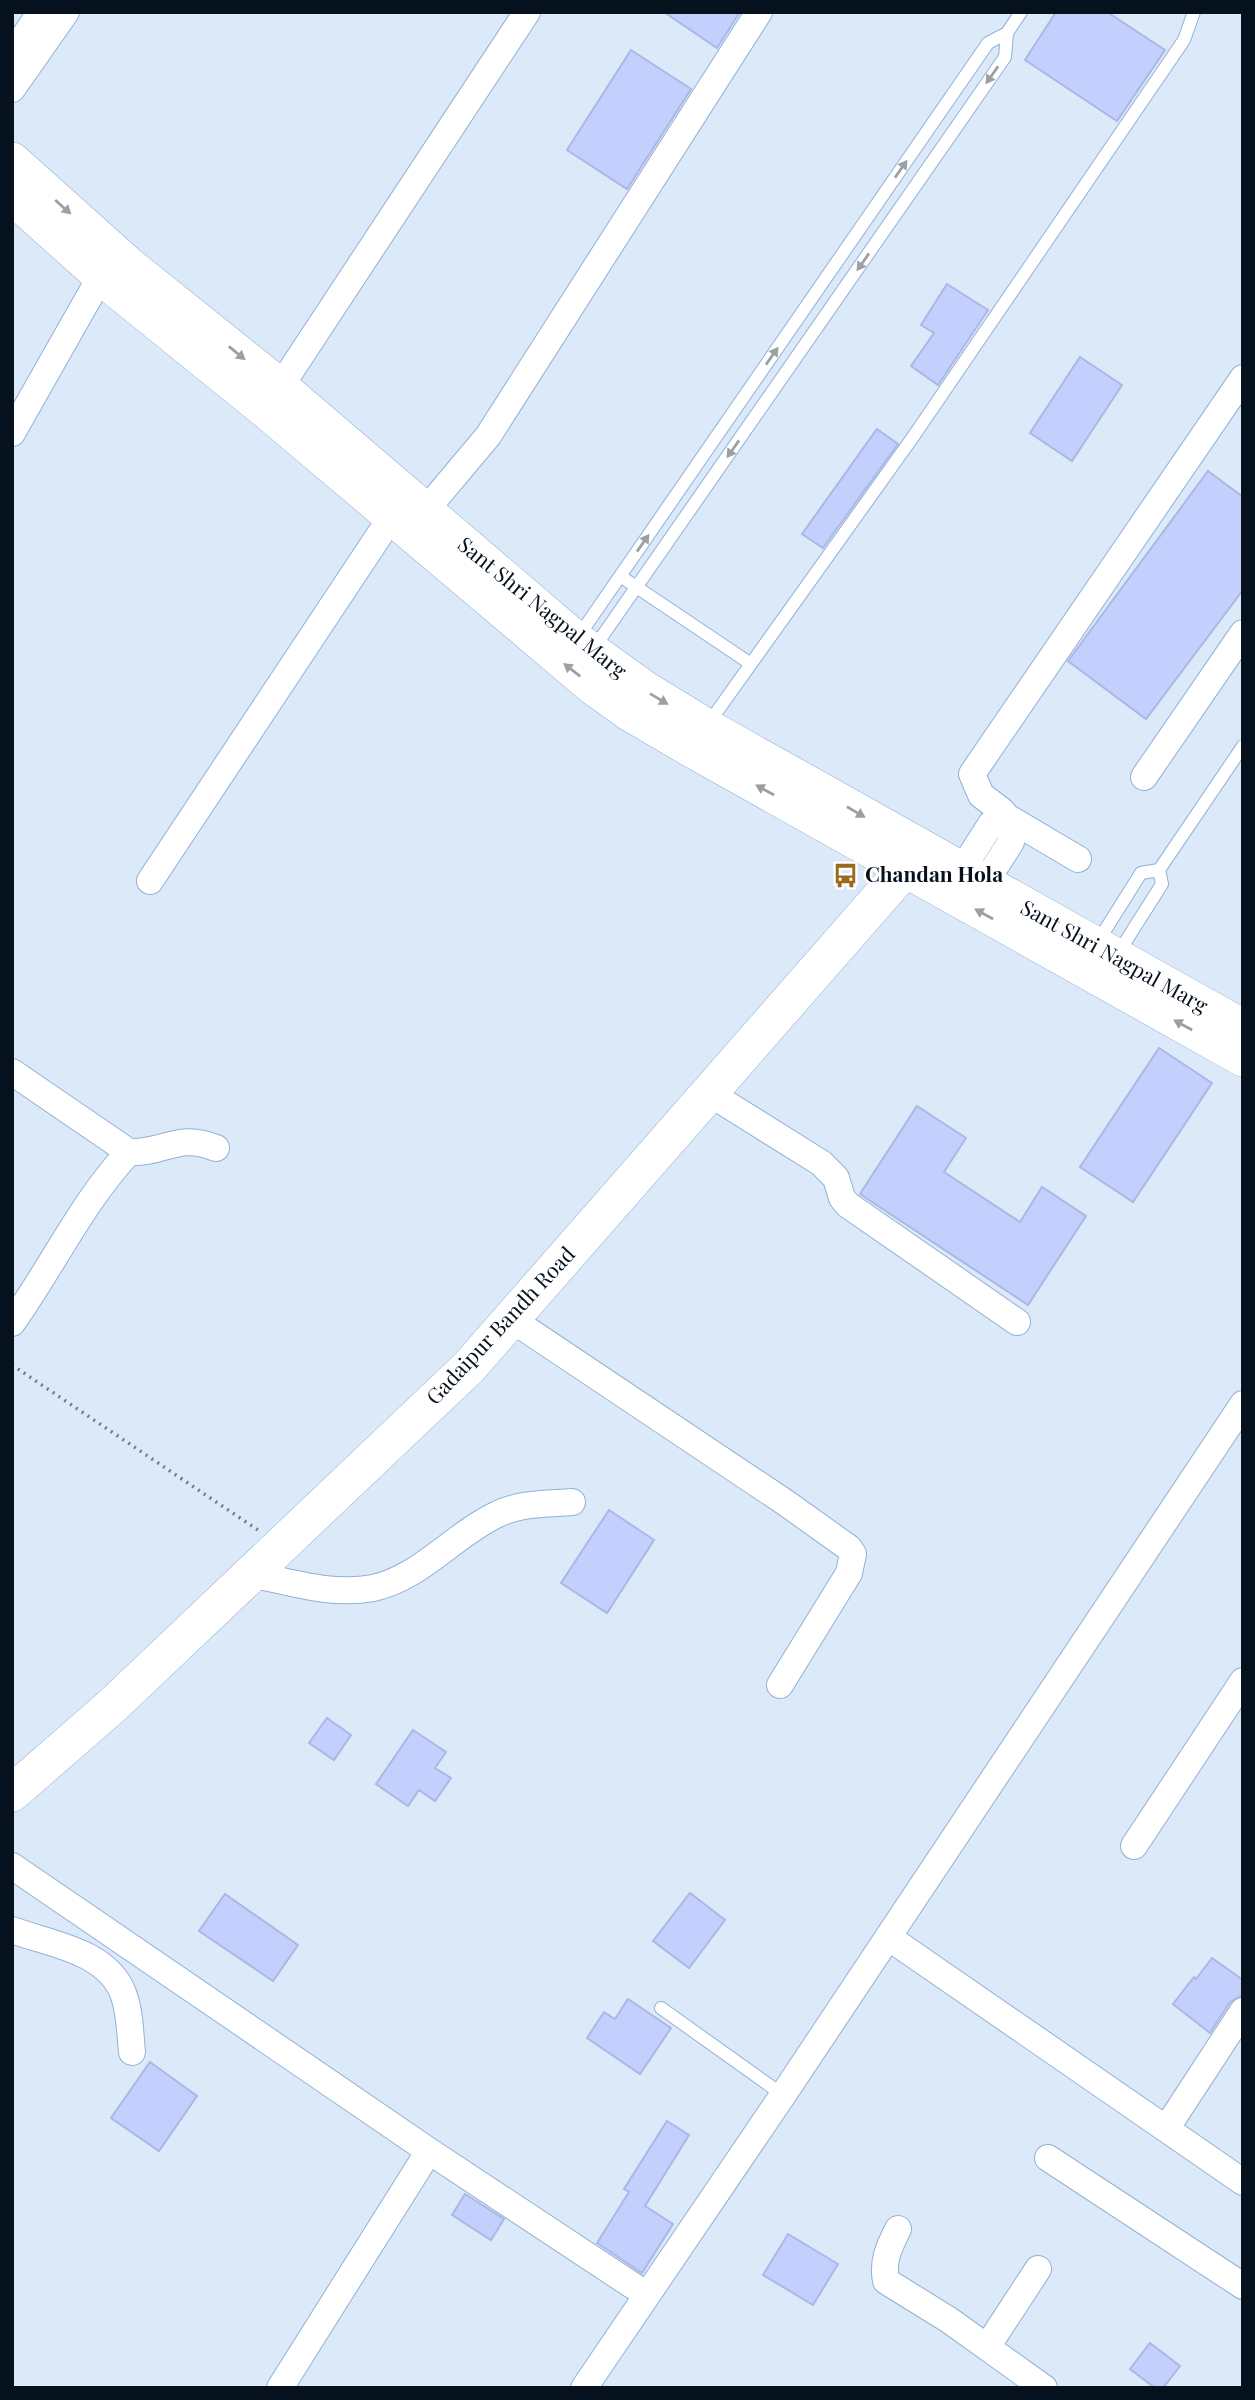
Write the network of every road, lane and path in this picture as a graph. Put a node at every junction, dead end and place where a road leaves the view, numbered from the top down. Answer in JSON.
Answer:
{"nodes":[{"id":1,"x":41,"y":12,"type":"edge"},
{"id":2,"x":66,"y":12,"type":"edge"},
{"id":3,"x":759,"y":12,"type":"edge"},
{"id":4,"x":1021,"y":12,"type":"edge"},
{"id":5,"x":1194,"y":12,"type":"edge"},
{"id":6,"x":523,"y":14,"type":"edge"},
{"id":7,"x":1007,"y":33,"type":"junction"},
{"id":8,"x":12,"y":54,"type":"edge"},
{"id":9,"x":12,"y":89,"type":"edge"},
{"id":10,"x":12,"y":161,"type":"edge"},
{"id":11,"x":12,"y":196,"type":"edge"},
{"id":12,"x":101,"y":276,"type":"junction"},
{"id":13,"x":1243,"y":378,"type":"edge"},
{"id":14,"x":280,"y":387,"type":"junction"},
{"id":15,"x":12,"y":433,"type":"edge"},
{"id":16,"x":409,"y":514,"type":"junction"},
{"id":17,"x":620,"y":576,"type":"junction"},
{"id":18,"x":636,"y":587,"type":"junction"},
{"id":19,"x":1243,"y":633,"type":"edge"},
{"id":20,"x":584,"y":646,"type":"junction"},
{"id":21,"x":751,"y":664,"type":"junction"},
{"id":22,"x":706,"y":727,"type":"junction"},
{"id":23,"x":1243,"y":746,"type":"edge"},
{"id":24,"x":1144,"y":777,"type":"dead end"},
{"id":25,"x":1004,"y":821,"type":"junction"},
{"id":26,"x":913,"y":859,"type":"junction"},
{"id":27,"x":1078,"y":859,"type":"dead end"},
{"id":28,"x":1159,"y":870,"type":"junction"},
{"id":29,"x":972,"y":878,"type":"junction"},
{"id":30,"x":150,"y":881,"type":"dead end"},
{"id":31,"x":1105,"y":951,"type":"junction"},
{"id":32,"x":1243,"y":1028,"type":"edge"},
{"id":33,"x":1243,"y":1058,"type":"edge"},
{"id":34,"x":12,"y":1072,"type":"edge"},
{"id":35,"x":709,"y":1093,"type":"junction"},
{"id":36,"x":216,"y":1147,"type":"dead end"},
{"id":37,"x":129,"y":1152,"type":"junction"},
{"id":38,"x":511,"y":1319,"type":"junction"},
{"id":39,"x":1017,"y":1322,"type":"dead end"},
{"id":40,"x":12,"y":1323,"type":"edge"},
{"id":41,"x":12,"y":1365,"type":"edge"},
{"id":42,"x":1243,"y":1404,"type":"edge"},
{"id":43,"x":572,"y":1502,"type":"dead end"},
{"id":44,"x":281,"y":1545,"type":"junction"},
{"id":45,"x":251,"y":1574,"type":"junction"},
{"id":46,"x":1243,"y":1681,"type":"edge"},
{"id":47,"x":780,"y":1685,"type":"dead end"},
{"id":48,"x":12,"y":1793,"type":"edge"},
{"id":49,"x":1134,"y":1846,"type":"dead end"},
{"id":50,"x":12,"y":1866,"type":"edge"},
{"id":51,"x":12,"y":1930,"type":"edge"},
{"id":52,"x":888,"y":1937,"type":"junction"},
{"id":53,"x":661,"y":2008,"type":"dead end"},
{"id":54,"x":1243,"y":2011,"type":"edge"},
{"id":55,"x":132,"y":2052,"type":"dead end"},
{"id":56,"x":783,"y":2095,"type":"junction"},
{"id":57,"x":1166,"y":2129,"type":"junction"},
{"id":58,"x":429,"y":2151,"type":"junction"},
{"id":59,"x":1048,"y":2158,"type":"dead end"},
{"id":60,"x":1243,"y":2182,"type":"edge"},
{"id":61,"x":898,"y":2229,"type":"dead end"},
{"id":62,"x":1038,"y":2269,"type":"dead end"},
{"id":63,"x":1243,"y":2286,"type":"edge"},
{"id":64,"x":647,"y":2295,"type":"junction"},
{"id":65,"x":987,"y":2347,"type":"junction"},
{"id":66,"x":285,"y":2386,"type":"edge"},
{"id":67,"x":584,"y":2388,"type":"edge"},
{"id":68,"x":1044,"y":2388,"type":"edge"}],
"edges":[{"from":1,"to":8,"type":"street"},
{"from":2,"to":9,"type":"street"},
{"from":3,"to":16,"type":"street"},
{"from":4,"to":7,"type":"lane"},
{"from":5,"to":21,"type":"lane"},
{"from":6,"to":14,"type":"street"},
{"from":17,"to":7,"type":"lane","one_way":true},
{"from":7,"to":18,"type":"lane","one_way":true},
{"from":10,"to":14,"type":"main road","name":"Sant Shri Nagpal Marg","one_way":true},
{"from":11,"to":12,"type":"main road","name":"Sant Shri Nagpal Marg"},
{"from":12,"to":15,"type":"street"},
{"from":12,"to":16,"type":"main road","name":"Sant Shri Nagpal Marg"},
{"from":13,"to":25,"type":"street"},
{"from":14,"to":16,"type":"main road","name":"Sant Shri Nagpal Marg"},
{"from":16,"to":20,"type":"main road","name":"Sant Shri Nagpal Marg"},
{"from":26,"to":16,"type":"main road","name":"Sant Shri Nagpal Marg","one_way":true},
{"from":16,"to":30,"type":"street"},
{"from":17,"to":18,"type":"lane"},
{"from":17,"to":20,"type":"lane"},
{"from":18,"to":20,"type":"lane"},
{"from":18,"to":21,"type":"lane"},
{"from":19,"to":24,"type":"street"},
{"from":20,"to":22,"type":"main road","name":"Sant Shri Nagpal Marg","one_way":true},
{"from":21,"to":22,"type":"lane"},
{"from":22,"to":26,"type":"main road","name":"Sant Shri Nagpal Marg","one_way":true},
{"from":23,"to":28,"type":"lane"},
{"from":25,"to":27,"type":"street"},
{"from":25,"to":29,"type":"street"},
{"from":26,"to":29,"type":"main road","name":"Sant Shri Nagpal Marg"},
{"from":33,"to":26,"type":"main road","name":"Sant Shri Nagpal Marg","one_way":true},
{"from":26,"to":35,"type":"main road","name":"Gadaipur Bandh Road"},
{"from":28,"to":31,"type":"lane"},
{"from":28,"to":31,"type":"lane"},
{"from":29,"to":31,"type":"main road","name":"Sant Shri Nagpal Marg"},
{"from":31,"to":32,"type":"main road","name":"Sant Shri Nagpal Marg"},
{"from":34,"to":37,"type":"street"},
{"from":35,"to":38,"type":"main road","name":"Gadaipur Bandh Road"},
{"from":35,"to":39,"type":"street"},
{"from":36,"to":37,"type":"street"},
{"from":37,"to":40,"type":"street"},
{"from":38,"to":44,"type":"main road","name":"Gadaipur Bandh Road"},
{"from":38,"to":47,"type":"street"},
{"from":41,"to":44,"type":"path"},
{"from":42,"to":52,"type":"street"},
{"from":43,"to":45,"type":"street"},
{"from":44,"to":45,"type":"main road","name":"Gadaipur Bandh Road"},
{"from":45,"to":48,"type":"main road","name":"Gadaipur Bandh Road"},
{"from":46,"to":49,"type":"street"},
{"from":50,"to":58,"type":"street"},
{"from":51,"to":55,"type":"street"},
{"from":52,"to":56,"type":"street"},
{"from":52,"to":57,"type":"street"},
{"from":53,"to":56,"type":"lane"},
{"from":54,"to":57,"type":"street"},
{"from":56,"to":64,"type":"street"},
{"from":57,"to":60,"type":"street"},
{"from":58,"to":64,"type":"street"},
{"from":58,"to":66,"type":"street"},
{"from":59,"to":63,"type":"street"},
{"from":61,"to":65,"type":"street"},
{"from":62,"to":65,"type":"street"},
{"from":64,"to":67,"type":"street"},
{"from":65,"to":68,"type":"street"}]}
